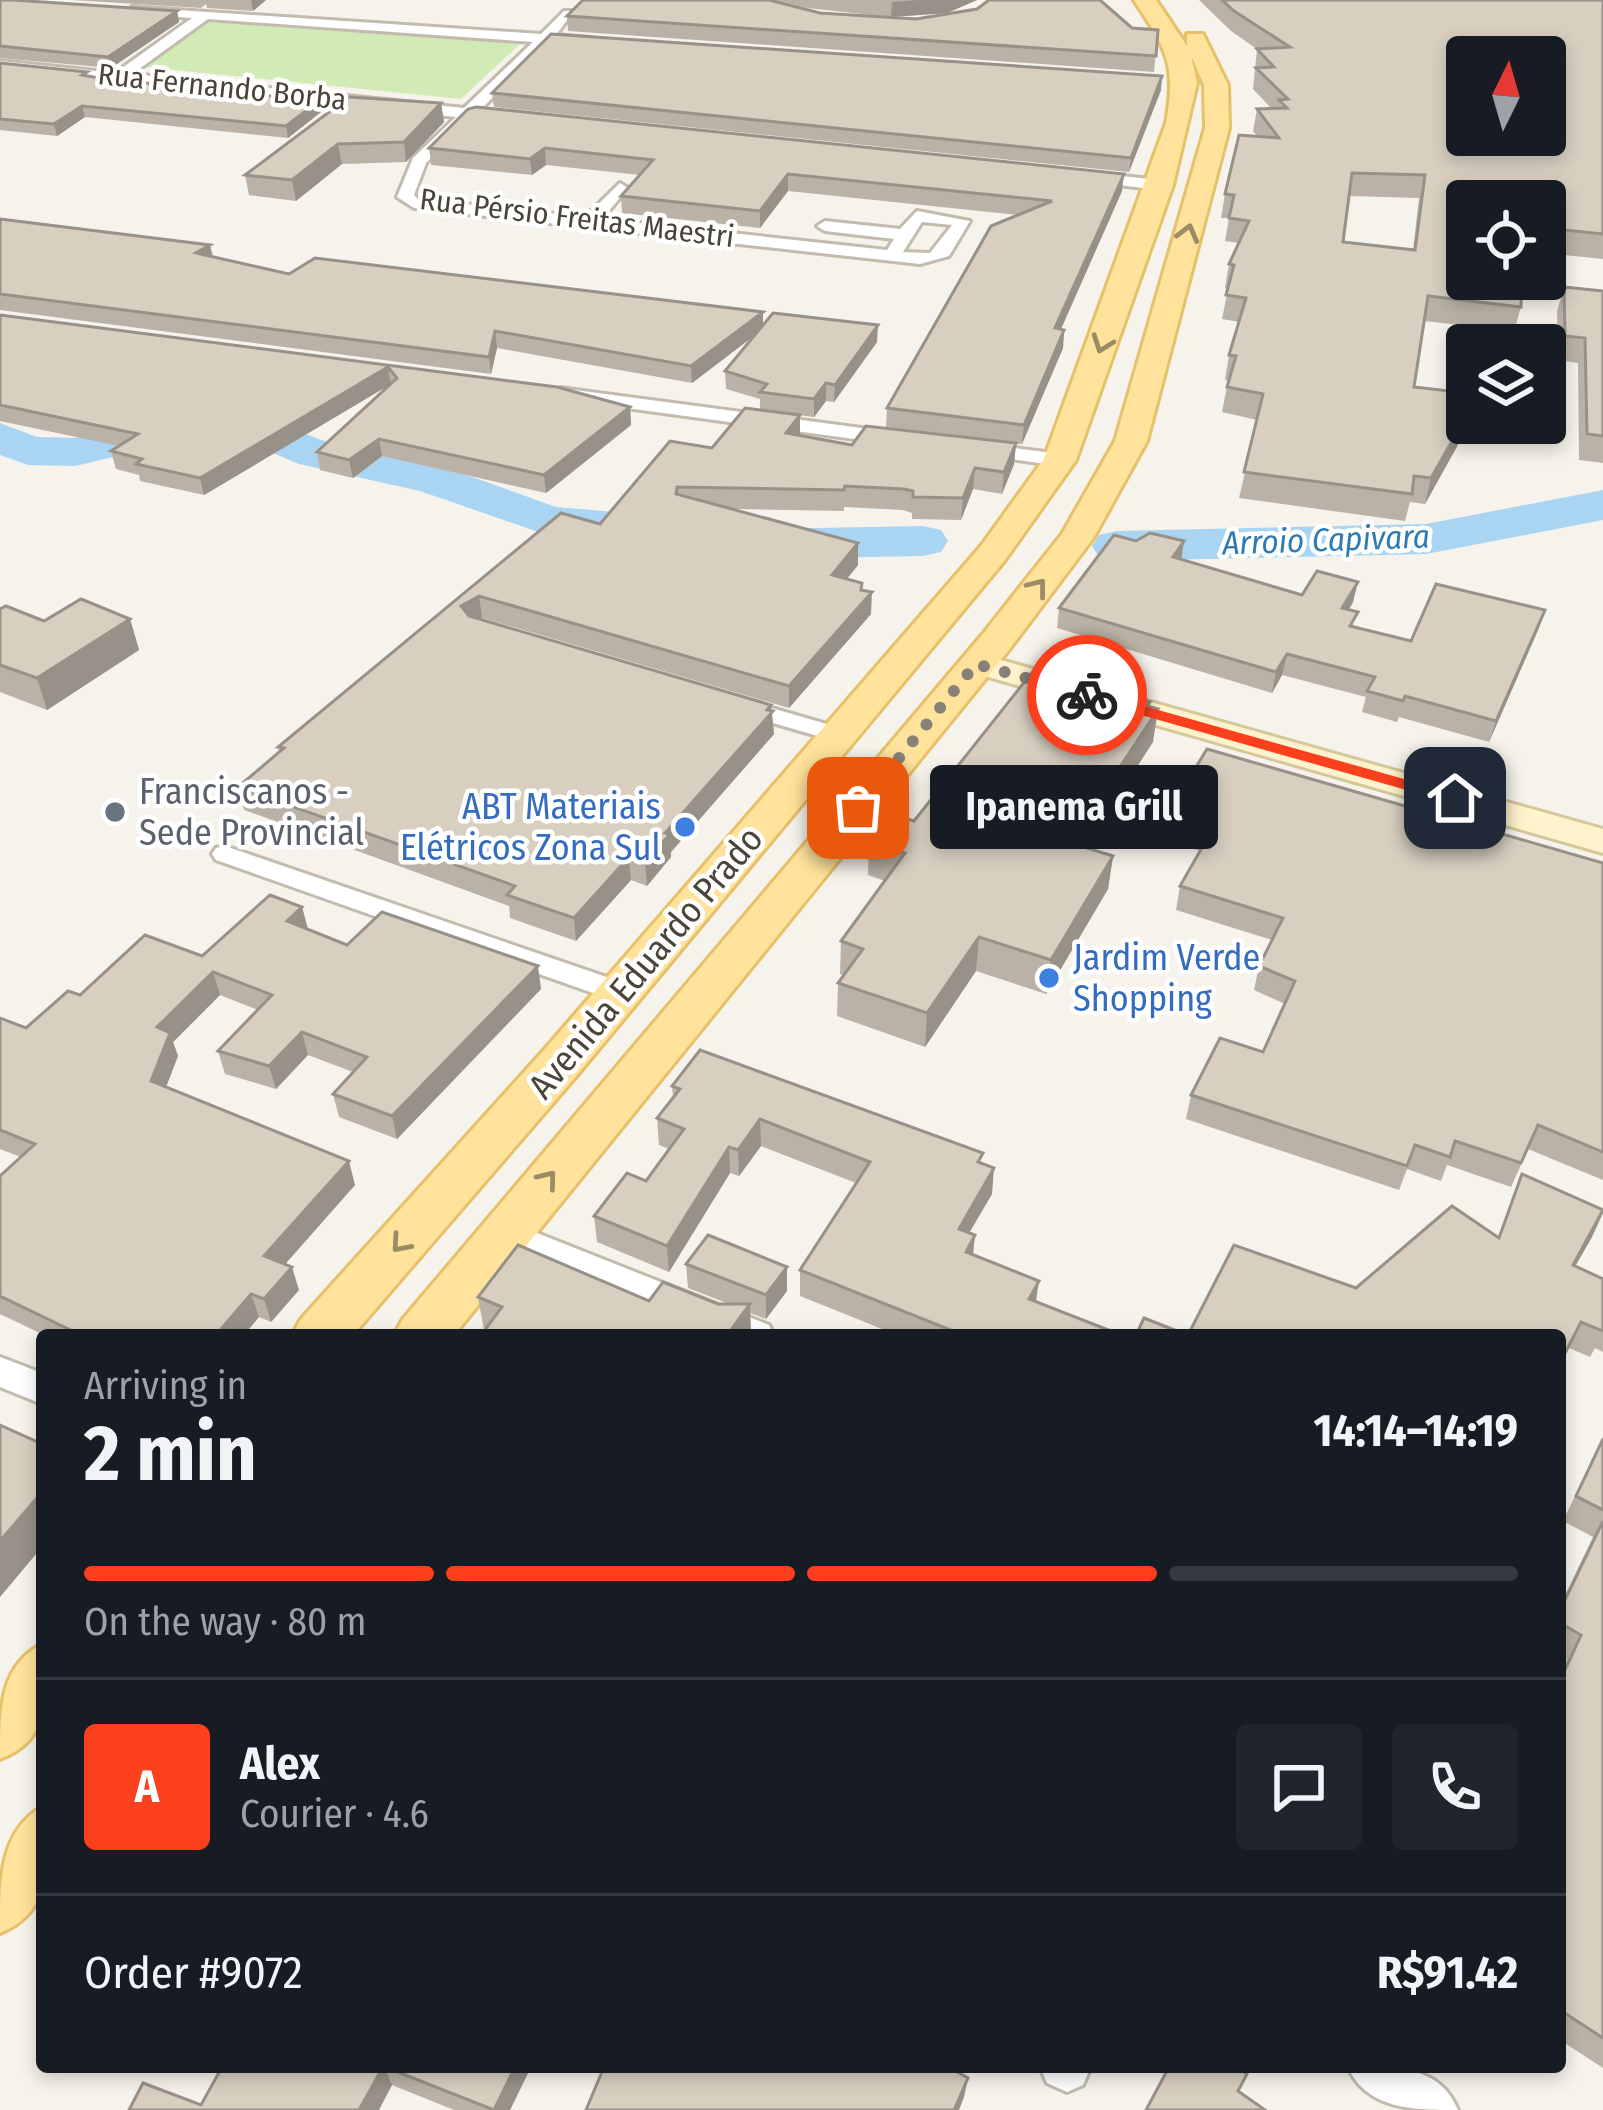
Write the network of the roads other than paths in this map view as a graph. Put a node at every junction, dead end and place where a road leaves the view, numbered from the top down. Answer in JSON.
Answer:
{"nodes":[{"id":1,"x":1144,"y":0,"type":"edge"},
{"id":2,"x":1170,"y":0,"type":"edge"},
{"id":3,"x":114,"y":8,"type":"edge"},
{"id":4,"x":205,"y":14,"type":"junction"},
{"id":5,"x":569,"y":14,"type":"edge"},
{"id":6,"x":546,"y":38,"type":"junction"},
{"id":7,"x":592,"y":41,"type":"edge"},
{"id":8,"x":0,"y":65,"type":"edge"},
{"id":9,"x":120,"y":76,"type":"junction"},
{"id":10,"x":468,"y":113,"type":"junction"},
{"id":11,"x":515,"y":118,"type":"edge"},
{"id":12,"x":1056,"y":175,"type":"edge"},
{"id":13,"x":1160,"y":185,"type":"junction"},
{"id":14,"x":620,"y":188,"type":"dead end"},
{"id":15,"x":590,"y":221,"type":"junction"},
{"id":16,"x":825,"y":226,"type":"dead end"},
{"id":17,"x":904,"y":236,"type":"junction"},
{"id":18,"x":892,"y":256,"type":"junction"},
{"id":19,"x":542,"y":392,"type":"edge"},
{"id":20,"x":919,"y":441,"type":"edge"},
{"id":21,"x":942,"y":444,"type":"edge"},
{"id":22,"x":1060,"y":460,"type":"junction"},
{"id":23,"x":986,"y":653,"type":"junction"},
{"id":24,"x":893,"y":667,"type":"junction"},
{"id":25,"x":704,"y":695,"type":"edge"},
{"id":26,"x":838,"y":735,"type":"junction"},
{"id":27,"x":1304,"y":743,"type":"junction"},
{"id":28,"x":1603,"y":813,"type":"edge"},
{"id":29,"x":1603,"y":841,"type":"edge"},
{"id":30,"x":224,"y":854,"type":"dead end"},
{"id":31,"x":620,"y":992,"type":"junction"},
{"id":32,"x":561,"y":1062,"type":"junction"},
{"id":33,"x":580,"y":1139,"type":"junction"},
{"id":34,"x":504,"y":1233,"type":"junction"},
{"id":35,"x":325,"y":1329,"type":"edge"},
{"id":36,"x":427,"y":1329,"type":"edge"},
{"id":37,"x":743,"y":1329,"type":"edge"},
{"id":38,"x":0,"y":1370,"type":"edge"},
{"id":39,"x":36,"y":1386,"type":"edge"},
{"id":40,"x":36,"y":1682,"type":"edge"},
{"id":41,"x":0,"y":1728,"type":"edge"},
{"id":42,"x":36,"y":1849,"type":"edge"},
{"id":43,"x":0,"y":1898,"type":"edge"},
{"id":44,"x":1381,"y":2073,"type":"edge"},
{"id":45,"x":1435,"y":2110,"type":"edge"}],
"edges":[{"from":1,"to":13,"type":"main road","name":"Avenida Eduardo Prado"},
{"from":23,"to":2,"type":"main road","name":"Avenida Eduardo Prado","one_way":true},
{"from":3,"to":4,"type":"street"},
{"from":4,"to":6,"type":"street"},
{"from":4,"to":9,"type":"street"},
{"from":5,"to":6,"type":"street","name":"Rua Pérsio Freitas Maestri"},
{"from":6,"to":7,"type":"street"},
{"from":6,"to":10,"type":"street","name":"Rua Pérsio Freitas Maestri"},
{"from":8,"to":9,"type":"street","name":"Rua Fernando Borba"},
{"from":9,"to":10,"type":"street","name":"Rua Fernando Borba"},
{"from":10,"to":11,"type":"street","name":"Rua Fernando Borba"},
{"from":10,"to":15,"type":"street","name":"Rua Pérsio Freitas Maestri"},
{"from":12,"to":13,"type":"street"},
{"from":13,"to":22,"type":"main road","name":"Avenida Eduardo Prado","one_way":true},
{"from":14,"to":15,"type":"street"},
{"from":15,"to":18,"type":"street","name":"Rua Pérsio Freitas Maestri"},
{"from":16,"to":17,"type":"street"},
{"from":17,"to":18,"type":"street"},
{"from":17,"to":18,"type":"street","name":"Rua Pérsio Freitas Maestri"},
{"from":19,"to":20,"type":"street"},
{"from":21,"to":22,"type":"street"},
{"from":22,"to":24,"type":"main road","name":"Avenida Eduardo Prado"},
{"from":23,"to":24,"type":"main road"},
{"from":23,"to":27,"type":"street"},
{"from":23,"to":33,"type":"main road","name":"Avenida Eduardo Prado"},
{"from":24,"to":26,"type":"main road","name":"Avenida Eduardo Prado"},
{"from":25,"to":26,"type":"street"},
{"from":26,"to":31,"type":"main road","name":"Avenida Eduardo Prado"},
{"from":27,"to":28,"type":"street"},
{"from":27,"to":29,"type":"street"},
{"from":30,"to":31,"type":"street"},
{"from":31,"to":32,"type":"main road","name":"Avenida Eduardo Prado"},
{"from":32,"to":33,"type":"main road"},
{"from":32,"to":35,"type":"main road","name":"Avenida Eduardo Prado","one_way":true},
{"from":34,"to":33,"type":"main road","name":"Avenida Eduardo Prado","one_way":true},
{"from":34,"to":36,"type":"main road","name":"Avenida Eduardo Prado"},
{"from":34,"to":37,"type":"street"},
{"from":38,"to":39,"type":"street"},
{"from":40,"to":41,"type":"main road"},
{"from":42,"to":43,"type":"main road"},
{"from":44,"to":45,"type":"street"}]}
